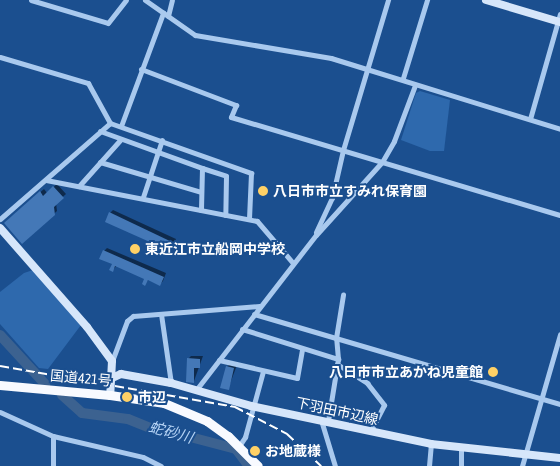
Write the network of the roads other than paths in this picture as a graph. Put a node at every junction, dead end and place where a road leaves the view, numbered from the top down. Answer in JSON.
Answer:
{"nodes":[{"id":1,"x":31,"y":0,"type":"edge"},
{"id":2,"x":126,"y":0,"type":"edge"},
{"id":3,"x":145,"y":0,"type":"edge"},
{"id":4,"x":172,"y":0,"type":"edge"},
{"id":5,"x":388,"y":0,"type":"edge"},
{"id":6,"x":427,"y":0,"type":"edge"},
{"id":7,"x":486,"y":0,"type":"edge"},
{"id":8,"x":165,"y":14,"type":"junction"},
{"id":9,"x":559,"y":19,"type":"edge"},
{"id":10,"x":0,"y":57,"type":"edge"},
{"id":11,"x":141,"y":69,"type":"junction"},
{"id":12,"x":367,"y":70,"type":"junction"},
{"id":13,"x":403,"y":78,"type":"junction"},
{"id":14,"x":415,"y":85,"type":"junction"},
{"id":15,"x":530,"y":119,"type":"junction"},
{"id":16,"x":110,"y":123,"type":"junction"},
{"id":17,"x":121,"y":126,"type":"junction"},
{"id":18,"x":560,"y":129,"type":"edge"},
{"id":19,"x":100,"y":132,"type":"junction"},
{"id":20,"x":121,"y":139,"type":"junction"},
{"id":21,"x":162,"y":140,"type":"junction"},
{"id":22,"x":343,"y":150,"type":"junction"},
{"id":23,"x":158,"y":152,"type":"junction"},
{"id":24,"x":100,"y":162,"type":"junction"},
{"id":25,"x":382,"y":162,"type":"junction"},
{"id":26,"x":202,"y":168,"type":"junction"},
{"id":27,"x":150,"y":177,"type":"junction"},
{"id":28,"x":46,"y":180,"type":"junction"},
{"id":29,"x":79,"y":186,"type":"junction"},
{"id":30,"x":201,"y":192,"type":"junction"},
{"id":31,"x":143,"y":197,"type":"junction"},
{"id":32,"x":201,"y":210,"type":"junction"},
{"id":33,"x":225,"y":215,"type":"junction"},
{"id":34,"x":560,"y":215,"type":"edge"},
{"id":35,"x":0,"y":219,"type":"edge"},
{"id":36,"x":249,"y":219,"type":"junction"},
{"id":37,"x":0,"y":228,"type":"edge"},
{"id":38,"x":316,"y":235,"type":"junction"},
{"id":39,"x":293,"y":263,"type":"junction"},
{"id":40,"x":343,"y":295,"type":"dead end"},
{"id":41,"x":261,"y":306,"type":"junction"},
{"id":42,"x":161,"y":314,"type":"junction"},
{"id":43,"x":254,"y":314,"type":"junction"},
{"id":44,"x":242,"y":329,"type":"junction"},
{"id":45,"x":560,"y":334,"type":"edge"},
{"id":46,"x":336,"y":338,"type":"junction"},
{"id":47,"x":302,"y":349,"type":"junction"},
{"id":48,"x":219,"y":360,"type":"junction"},
{"id":49,"x":112,"y":361,"type":"junction"},
{"id":50,"x":337,"y":362,"type":"junction"},
{"id":51,"x":262,"y":371,"type":"junction"},
{"id":52,"x":128,"y":375,"type":"junction"},
{"id":53,"x":112,"y":378,"type":"junction"},
{"id":54,"x":171,"y":383,"type":"junction"},
{"id":55,"x":0,"y":385,"type":"edge"},
{"id":56,"x":196,"y":391,"type":"junction"},
{"id":57,"x":110,"y":395,"type":"junction"},
{"id":58,"x":541,"y":398,"type":"junction"},
{"id":59,"x":560,"y":404,"type":"edge"},
{"id":60,"x":251,"y":406,"type":"junction"},
{"id":61,"x":0,"y":412,"type":"edge"},
{"id":62,"x":324,"y":420,"type":"junction"},
{"id":63,"x":370,"y":430,"type":"junction"},
{"id":64,"x":53,"y":436,"type":"junction"},
{"id":65,"x":431,"y":444,"type":"junction"},
{"id":66,"x":239,"y":446,"type":"junction"},
{"id":67,"x":460,"y":447,"type":"junction"},
{"id":68,"x":524,"y":453,"type":"junction"},
{"id":69,"x":560,"y":458,"type":"edge"},
{"id":70,"x":53,"y":466,"type":"edge"},
{"id":71,"x":161,"y":466,"type":"edge"},
{"id":72,"x":258,"y":466,"type":"edge"},
{"id":73,"x":335,"y":466,"type":"edge"},
{"id":74,"x":429,"y":466,"type":"edge"},
{"id":75,"x":460,"y":466,"type":"edge"},
{"id":76,"x":522,"y":466,"type":"edge"}],
"edges":[{"from":1,"to":2,"type":"street"},
{"from":3,"to":8,"type":"street"},
{"from":4,"to":8,"type":"street"},
{"from":5,"to":12,"type":"street"},
{"from":6,"to":13,"type":"street"},
{"from":7,"to":9,"type":"main road"},
{"from":8,"to":11,"type":"street"},
{"from":8,"to":12,"type":"street"},
{"from":9,"to":15,"type":"street"},
{"from":10,"to":16,"type":"street"},
{"from":11,"to":17,"type":"street"},
{"from":11,"to":22,"type":"street"},
{"from":12,"to":13,"type":"street"},
{"from":12,"to":22,"type":"street"},
{"from":13,"to":14,"type":"street"},
{"from":14,"to":15,"type":"street"},
{"from":14,"to":25,"type":"street"},
{"from":15,"to":18,"type":"street"},
{"from":16,"to":17,"type":"street"},
{"from":16,"to":19,"type":"street"},
{"from":17,"to":21,"type":"street"},
{"from":19,"to":20,"type":"street"},
{"from":19,"to":28,"type":"street"},
{"from":20,"to":23,"type":"street"},
{"from":20,"to":24,"type":"street"},
{"from":21,"to":23,"type":"street"},
{"from":21,"to":36,"type":"street"},
{"from":22,"to":25,"type":"street"},
{"from":22,"to":38,"type":"street"},
{"from":23,"to":26,"type":"street"},
{"from":23,"to":27,"type":"street"},
{"from":24,"to":27,"type":"street"},
{"from":24,"to":29,"type":"street"},
{"from":25,"to":34,"type":"street"},
{"from":25,"to":38,"type":"street"},
{"from":26,"to":30,"type":"street"},
{"from":26,"to":33,"type":"street"},
{"from":27,"to":30,"type":"street"},
{"from":27,"to":31,"type":"street"},
{"from":28,"to":29,"type":"street"},
{"from":28,"to":35,"type":"street"},
{"from":29,"to":31,"type":"street"},
{"from":30,"to":32,"type":"street"},
{"from":31,"to":32,"type":"street"},
{"from":32,"to":33,"type":"street"},
{"from":33,"to":36,"type":"street"},
{"from":36,"to":39,"type":"street"},
{"from":37,"to":49,"type":"main road"},
{"from":38,"to":39,"type":"street"},
{"from":39,"to":41,"type":"street"},
{"from":40,"to":46,"type":"street"},
{"from":41,"to":42,"type":"street"},
{"from":41,"to":43,"type":"street"},
{"from":42,"to":49,"type":"street"},
{"from":42,"to":54,"type":"street"},
{"from":43,"to":44,"type":"street"},
{"from":43,"to":46,"type":"street"},
{"from":44,"to":47,"type":"street"},
{"from":44,"to":48,"type":"street"},
{"from":45,"to":58,"type":"street"},
{"from":46,"to":50,"type":"street"},
{"from":46,"to":58,"type":"street"},
{"from":47,"to":50,"type":"street"},
{"from":47,"to":51,"type":"street"},
{"from":48,"to":51,"type":"street"},
{"from":48,"to":56,"type":"street"},
{"from":49,"to":52,"type":"main road"},
{"from":49,"to":53,"type":"main road"},
{"from":50,"to":62,"type":"street"},
{"from":50,"to":63,"type":"street"},
{"from":51,"to":60,"type":"street"},
{"from":52,"to":53,"type":"main road","name":"下羽田市辺線"},
{"from":52,"to":54,"type":"main road","name":"下羽田市辺線"},
{"from":53,"to":57,"type":"main road"},
{"from":54,"to":56,"type":"main road","name":"下羽田市辺線"},
{"from":55,"to":57,"type":"highway","name":"国道421号"},
{"from":56,"to":60,"type":"main road","name":"下羽田市辺線"},
{"from":57,"to":66,"type":"highway","name":"国道421号"},
{"from":58,"to":59,"type":"street"},
{"from":58,"to":68,"type":"street"},
{"from":60,"to":62,"type":"main road","name":"下羽田市辺線"},
{"from":60,"to":66,"type":"street"},
{"from":61,"to":64,"type":"street"},
{"from":62,"to":63,"type":"main road","name":"下羽田市辺線"},
{"from":62,"to":73,"type":"street"},
{"from":63,"to":65,"type":"main road","name":"下羽田市辺線"},
{"from":64,"to":70,"type":"street"},
{"from":64,"to":71,"type":"street"},
{"from":65,"to":67,"type":"main road","name":"下羽田市辺線"},
{"from":65,"to":74,"type":"street"},
{"from":66,"to":72,"type":"highway","name":"国道421号"},
{"from":67,"to":68,"type":"main road","name":"下羽田市辺線"},
{"from":67,"to":75,"type":"street"},
{"from":68,"to":69,"type":"main road","name":"下羽田市辺線"},
{"from":68,"to":76,"type":"street"}]}
